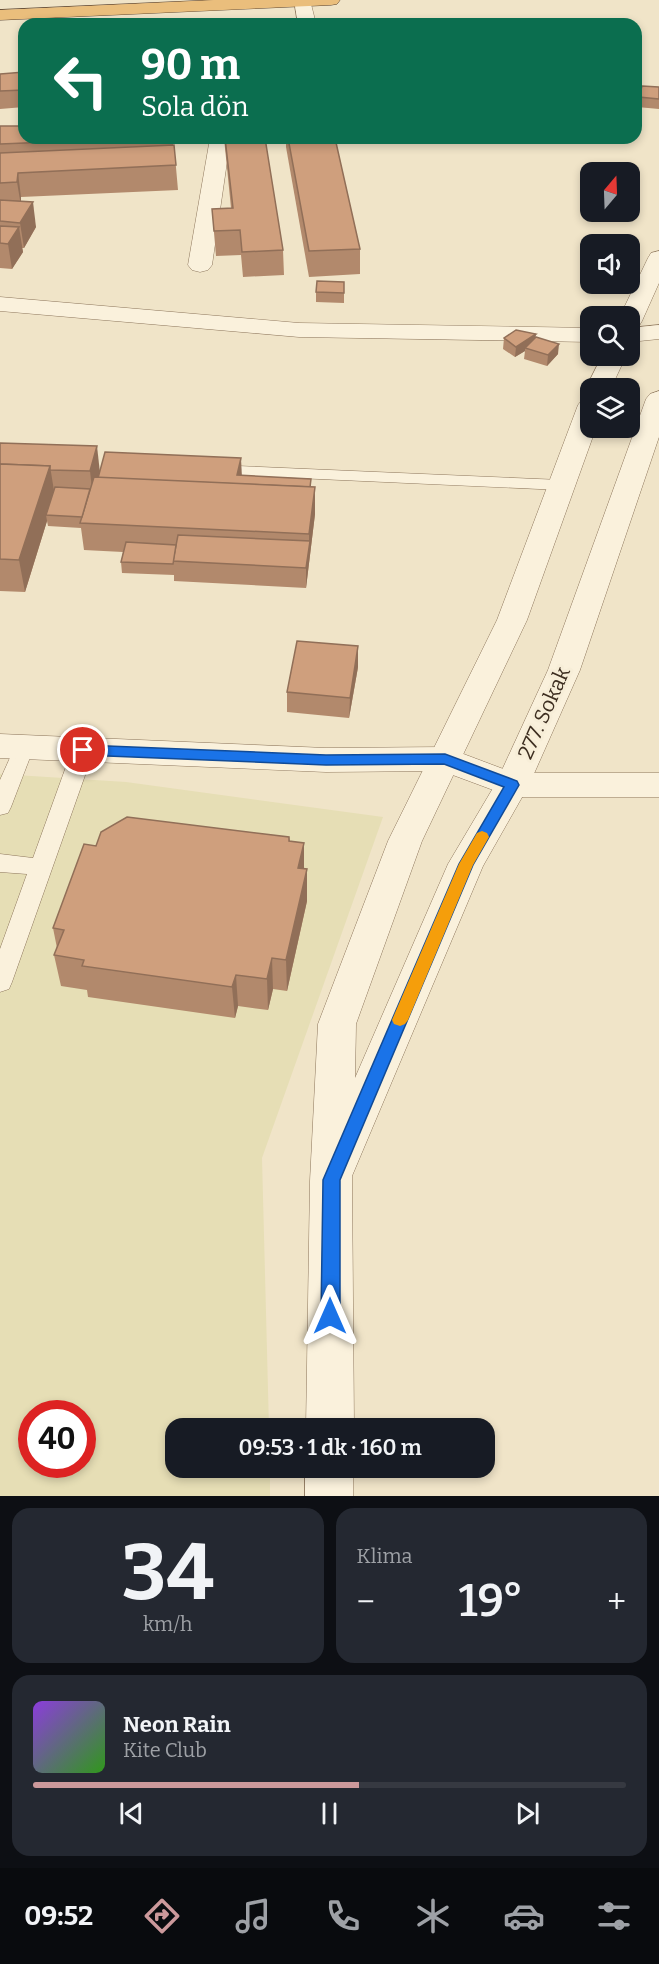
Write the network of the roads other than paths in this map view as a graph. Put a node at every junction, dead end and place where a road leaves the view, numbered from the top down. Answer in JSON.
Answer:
{"nodes":[{"id":1,"x":331,"y":0,"type":"edge"},
{"id":2,"x":302,"y":2,"type":"junction"},
{"id":3,"x":0,"y":15,"type":"edge"},
{"id":4,"x":306,"y":18,"type":"edge"},
{"id":5,"x":219,"y":144,"type":"edge"},
{"id":6,"x":659,"y":258,"type":"edge"},
{"id":7,"x":200,"y":265,"type":"dead end"},
{"id":8,"x":0,"y":304,"type":"edge"},
{"id":9,"x":637,"y":306,"type":"edge"},
{"id":10,"x":659,"y":332,"type":"edge"},
{"id":11,"x":640,"y":334,"type":"edge"},
{"id":12,"x":580,"y":335,"type":"edge"},
{"id":13,"x":659,"y":399,"type":"edge"},
{"id":14,"x":580,"y":434,"type":"edge"},
{"id":15,"x":195,"y":470,"type":"edge"},
{"id":16,"x":561,"y":485,"type":"junction"},
{"id":17,"x":12,"y":747,"type":"edge"},
{"id":18,"x":83,"y":750,"type":"junction"},
{"id":19,"x":445,"y":759,"type":"junction"},
{"id":20,"x":512,"y":785,"type":"junction"},
{"id":21,"x":659,"y":785,"type":"edge"},
{"id":22,"x":0,"y":807,"type":"edge"},
{"id":23,"x":0,"y":863,"type":"edge"},
{"id":24,"x":41,"y":867,"type":"junction"},
{"id":25,"x":0,"y":982,"type":"edge"},
{"id":26,"x":331,"y":1180,"type":"junction"},
{"id":27,"x":330,"y":1418,"type":"edge"},
{"id":28,"x":329,"y":1478,"type":"edge"},
{"id":29,"x":329,"y":1496,"type":"edge"}],
"edges":[{"from":1,"to":2,"type":"highway"},
{"from":2,"to":3,"type":"highway"},
{"from":2,"to":4,"type":"street"},
{"from":5,"to":7,"type":"street"},
{"from":6,"to":9,"type":"street"},
{"from":8,"to":12,"type":"street"},
{"from":10,"to":11,"type":"street"},
{"from":13,"to":20,"type":"street","name":"277. Sokak"},
{"from":14,"to":16,"type":"street","name":"277. Sokak"},
{"from":15,"to":16,"type":"lane"},
{"from":16,"to":19,"type":"street","name":"277. Sokak"},
{"from":17,"to":18,"type":"street"},
{"from":17,"to":22,"type":"lane"},
{"from":18,"to":19,"type":"street"},
{"from":18,"to":24,"type":"lane"},
{"from":19,"to":20,"type":"street"},
{"from":19,"to":26,"type":"street","name":"277. Sokak"},
{"from":20,"to":21,"type":"street"},
{"from":20,"to":26,"type":"street","name":"277. Sokak"},
{"from":23,"to":24,"type":"lane"},
{"from":24,"to":25,"type":"lane"},
{"from":26,"to":27,"type":"street","name":"277. Sokak"},
{"from":28,"to":29,"type":"street"}]}
